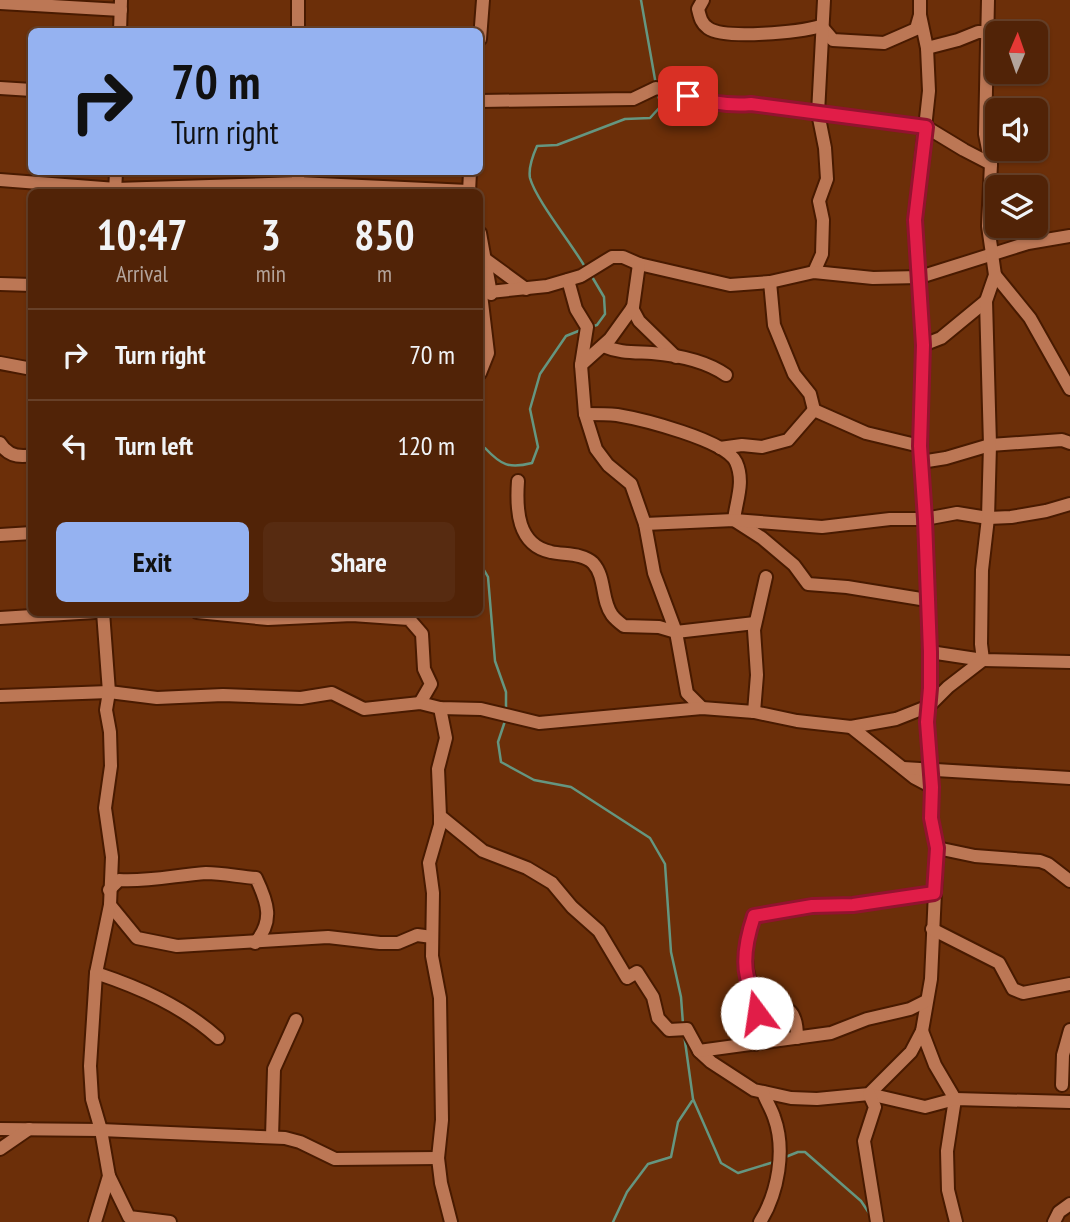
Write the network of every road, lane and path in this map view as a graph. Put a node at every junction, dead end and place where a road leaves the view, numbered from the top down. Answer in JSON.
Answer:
{"nodes":[{"id":1,"x":298,"y":0,"type":"edge"},
{"id":2,"x":483,"y":0,"type":"edge"},
{"id":3,"x":703,"y":0,"type":"edge"},
{"id":4,"x":824,"y":0,"type":"edge"},
{"id":5,"x":920,"y":0,"type":"edge"},
{"id":6,"x":988,"y":0,"type":"edge"},
{"id":7,"x":0,"y":3,"type":"edge"},
{"id":8,"x":121,"y":5,"type":"edge"},
{"id":9,"x":920,"y":15,"type":"junction"},
{"id":10,"x":987,"y":21,"type":"edge"},
{"id":11,"x":821,"y":26,"type":"junction"},
{"id":12,"x":120,"y":28,"type":"edge"},
{"id":13,"x":298,"y":28,"type":"edge"},
{"id":14,"x":481,"y":28,"type":"edge"},
{"id":15,"x":985,"y":32,"type":"edge"},
{"id":16,"x":927,"y":48,"type":"junction"},
{"id":17,"x":988,"y":84,"type":"edge"},
{"id":18,"x":0,"y":88,"type":"edge"},
{"id":19,"x":28,"y":90,"type":"edge"},
{"id":20,"x":483,"y":102,"type":"edge"},
{"id":21,"x":818,"y":113,"type":"junction"},
{"id":22,"x":926,"y":127,"type":"junction"},
{"id":23,"x":991,"y":164,"type":"junction"},
{"id":24,"x":0,"y":180,"type":"edge"},
{"id":25,"x":298,"y":182,"type":"edge"},
{"id":26,"x":95,"y":189,"type":"edge"},
{"id":27,"x":156,"y":189,"type":"edge"},
{"id":28,"x":418,"y":189,"type":"edge"},
{"id":29,"x":1070,"y":236,"type":"edge"},
{"id":30,"x":483,"y":248,"type":"edge"},
{"id":31,"x":992,"y":255,"type":"junction"},
{"id":32,"x":485,"y":258,"type":"junction"},
{"id":33,"x":639,"y":264,"type":"junction"},
{"id":34,"x":814,"y":272,"type":"junction"},
{"id":35,"x":996,"y":275,"type":"junction"},
{"id":36,"x":920,"y":276,"type":"junction"},
{"id":37,"x":568,"y":280,"type":"junction"},
{"id":38,"x":770,"y":282,"type":"junction"},
{"id":39,"x":0,"y":284,"type":"edge"},
{"id":40,"x":28,"y":285,"type":"edge"},
{"id":41,"x":526,"y":289,"type":"junction"},
{"id":42,"x":484,"y":294,"type":"edge"},
{"id":43,"x":986,"y":301,"type":"junction"},
{"id":44,"x":632,"y":308,"type":"junction"},
{"id":45,"x":923,"y":345,"type":"junction"},
{"id":46,"x":603,"y":346,"type":"junction"},
{"id":47,"x":676,"y":357,"type":"junction"},
{"id":48,"x":0,"y":363,"type":"edge"},
{"id":49,"x":581,"y":365,"type":"junction"},
{"id":50,"x":483,"y":366,"type":"edge"},
{"id":51,"x":28,"y":368,"type":"edge"},
{"id":52,"x":726,"y":374,"type":"dead end"},
{"id":53,"x":1070,"y":389,"type":"edge"},
{"id":54,"x":814,"y":410,"type":"junction"},
{"id":55,"x":585,"y":414,"type":"junction"},
{"id":56,"x":0,"y":443,"type":"edge"},
{"id":57,"x":1070,"y":443,"type":"edge"},
{"id":58,"x":990,"y":445,"type":"junction"},
{"id":59,"x":920,"y":446,"type":"junction"},
{"id":60,"x":720,"y":448,"type":"junction"},
{"id":61,"x":28,"y":456,"type":"edge"},
{"id":62,"x":921,"y":461,"type":"junction"},
{"id":63,"x":518,"y":481,"type":"dead end"},
{"id":64,"x":1070,"y":504,"type":"edge"},
{"id":65,"x":988,"y":518,"type":"junction"},
{"id":66,"x":925,"y":519,"type":"junction"},
{"id":67,"x":734,"y":520,"type":"junction"},
{"id":68,"x":645,"y":524,"type":"junction"},
{"id":69,"x":28,"y":533,"type":"edge"},
{"id":70,"x":0,"y":535,"type":"edge"},
{"id":71,"x":766,"y":577,"type":"dead end"},
{"id":72,"x":928,"y":600,"type":"junction"},
{"id":73,"x":32,"y":616,"type":"edge"},
{"id":74,"x":103,"y":616,"type":"edge"},
{"id":75,"x":238,"y":616,"type":"edge"},
{"id":76,"x":331,"y":616,"type":"edge"},
{"id":77,"x":366,"y":616,"type":"edge"},
{"id":78,"x":0,"y":618,"type":"edge"},
{"id":79,"x":755,"y":623,"type":"junction"},
{"id":80,"x":676,"y":632,"type":"junction"},
{"id":81,"x":930,"y":652,"type":"junction"},
{"id":82,"x":983,"y":660,"type":"junction"},
{"id":83,"x":1070,"y":662,"type":"edge"},
{"id":84,"x":109,"y":692,"type":"junction"},
{"id":85,"x":0,"y":696,"type":"edge"},
{"id":86,"x":420,"y":703,"type":"junction"},
{"id":87,"x":929,"y":706,"type":"junction"},
{"id":88,"x":440,"y":708,"type":"junction"},
{"id":89,"x":702,"y":708,"type":"junction"},
{"id":90,"x":754,"y":712,"type":"junction"},
{"id":91,"x":851,"y":727,"type":"junction"},
{"id":92,"x":903,"y":768,"type":"junction"},
{"id":93,"x":931,"y":771,"type":"junction"},
{"id":94,"x":1070,"y":778,"type":"edge"},
{"id":95,"x":932,"y":787,"type":"junction"},
{"id":96,"x":440,"y":816,"type":"junction"},
{"id":97,"x":937,"y":848,"type":"junction"},
{"id":98,"x":1070,"y":881,"type":"edge"},
{"id":99,"x":109,"y":890,"type":"junction"},
{"id":100,"x":934,"y":893,"type":"junction"},
{"id":101,"x":110,"y":905,"type":"junction"},
{"id":102,"x":932,"y":929,"type":"junction"},
{"id":103,"x":432,"y":937,"type":"junction"},
{"id":104,"x":255,"y":943,"type":"junction"},
{"id":105,"x":96,"y":973,"type":"junction"},
{"id":106,"x":1070,"y":984,"type":"edge"},
{"id":107,"x":759,"y":1000,"type":"junction"},
{"id":108,"x":926,"y":1001,"type":"junction"},
{"id":109,"x":296,"y":1020,"type":"dead end"},
{"id":110,"x":1070,"y":1030,"type":"edge"},
{"id":111,"x":922,"y":1031,"type":"junction"},
{"id":112,"x":218,"y":1038,"type":"dead end"},
{"id":113,"x":797,"y":1038,"type":"junction"},
{"id":114,"x":755,"y":1044,"type":"junction"},
{"id":115,"x":699,"y":1051,"type":"junction"},
{"id":116,"x":1062,"y":1086,"type":"dead end"},
{"id":117,"x":763,"y":1092,"type":"junction"},
{"id":118,"x":869,"y":1094,"type":"junction"},
{"id":119,"x":955,"y":1100,"type":"junction"},
{"id":120,"x":1070,"y":1102,"type":"edge"},
{"id":121,"x":0,"y":1129,"type":"edge"},
{"id":122,"x":29,"y":1129,"type":"junction"},
{"id":123,"x":101,"y":1130,"type":"junction"},
{"id":124,"x":272,"y":1137,"type":"junction"},
{"id":125,"x":0,"y":1149,"type":"edge"},
{"id":126,"x":438,"y":1158,"type":"junction"},
{"id":127,"x":109,"y":1175,"type":"junction"},
{"id":128,"x":1070,"y":1204,"type":"edge"},
{"id":129,"x":448,"y":1220,"type":"edge"},
{"id":130,"x":94,"y":1222,"type":"edge"},
{"id":131,"x":170,"y":1222,"type":"edge"},
{"id":132,"x":760,"y":1222,"type":"edge"},
{"id":133,"x":877,"y":1222,"type":"edge"},
{"id":134,"x":956,"y":1222,"type":"edge"},
{"id":135,"x":1054,"y":1222,"type":"edge"}],
"edges":[{"from":1,"to":13,"type":"street"},
{"from":2,"to":14,"type":"street"},
{"from":3,"to":11,"type":"street"},
{"from":4,"to":11,"type":"street"},
{"from":5,"to":9,"type":"street"},
{"from":6,"to":10,"type":"street"},
{"from":7,"to":8,"type":"street"},
{"from":8,"to":12,"type":"street"},
{"from":9,"to":11,"type":"street"},
{"from":9,"to":16,"type":"street"},
{"from":11,"to":21,"type":"street"},
{"from":15,"to":16,"type":"street"},
{"from":16,"to":22,"type":"street"},
{"from":17,"to":23,"type":"street"},
{"from":18,"to":19,"type":"street"},
{"from":20,"to":21,"type":"street"},
{"from":21,"to":22,"type":"street"},
{"from":21,"to":34,"type":"street"},
{"from":22,"to":23,"type":"street"},
{"from":22,"to":36,"type":"street"},
{"from":23,"to":31,"type":"street"},
{"from":24,"to":26,"type":"street"},
{"from":25,"to":27,"type":"street"},
{"from":25,"to":28,"type":"street"},
{"from":29,"to":31,"type":"street"},
{"from":30,"to":32,"type":"street"},
{"from":31,"to":35,"type":"street"},
{"from":31,"to":36,"type":"street"},
{"from":32,"to":41,"type":"street"},
{"from":32,"to":42,"type":"street"},
{"from":33,"to":37,"type":"street"},
{"from":33,"to":38,"type":"street"},
{"from":33,"to":44,"type":"street"},
{"from":34,"to":36,"type":"street"},
{"from":34,"to":38,"type":"street"},
{"from":35,"to":43,"type":"street"},
{"from":35,"to":53,"type":"street"},
{"from":36,"to":45,"type":"street"},
{"from":37,"to":41,"type":"street"},
{"from":37,"to":49,"type":"street"},
{"from":38,"to":54,"type":"street"},
{"from":39,"to":40,"type":"street"},
{"from":41,"to":42,"type":"street"},
{"from":42,"to":50,"type":"street"},
{"from":43,"to":45,"type":"street"},
{"from":43,"to":58,"type":"street"},
{"from":44,"to":46,"type":"street"},
{"from":44,"to":47,"type":"street"},
{"from":45,"to":59,"type":"street"},
{"from":46,"to":47,"type":"street"},
{"from":46,"to":49,"type":"street"},
{"from":47,"to":52,"type":"street"},
{"from":48,"to":51,"type":"street"},
{"from":49,"to":55,"type":"street"},
{"from":54,"to":59,"type":"street"},
{"from":54,"to":60,"type":"street"},
{"from":55,"to":60,"type":"street"},
{"from":55,"to":68,"type":"street"},
{"from":56,"to":61,"type":"street"},
{"from":57,"to":58,"type":"street"},
{"from":58,"to":62,"type":"street"},
{"from":58,"to":65,"type":"street"},
{"from":59,"to":62,"type":"street"},
{"from":60,"to":67,"type":"street"},
{"from":62,"to":66,"type":"street"},
{"from":63,"to":80,"type":"street"},
{"from":64,"to":65,"type":"street"},
{"from":65,"to":66,"type":"street"},
{"from":65,"to":82,"type":"street"},
{"from":66,"to":67,"type":"street"},
{"from":66,"to":72,"type":"street"},
{"from":67,"to":68,"type":"street"},
{"from":67,"to":72,"type":"street"},
{"from":68,"to":80,"type":"street"},
{"from":69,"to":70,"type":"street"},
{"from":71,"to":79,"type":"street"},
{"from":72,"to":81,"type":"street"},
{"from":73,"to":78,"type":"street"},
{"from":74,"to":84,"type":"street"},
{"from":75,"to":76,"type":"street"},
{"from":77,"to":86,"type":"street"},
{"from":79,"to":80,"type":"street"},
{"from":79,"to":90,"type":"street"},
{"from":80,"to":89,"type":"street"},
{"from":81,"to":82,"type":"street"},
{"from":81,"to":87,"type":"street"},
{"from":82,"to":83,"type":"street"},
{"from":82,"to":87,"type":"street"},
{"from":84,"to":85,"type":"street"},
{"from":84,"to":86,"type":"street"},
{"from":84,"to":99,"type":"street"},
{"from":86,"to":88,"type":"street"},
{"from":87,"to":91,"type":"street"},
{"from":87,"to":93,"type":"street"},
{"from":88,"to":89,"type":"street"},
{"from":88,"to":96,"type":"street"},
{"from":89,"to":90,"type":"street"},
{"from":90,"to":91,"type":"street"},
{"from":91,"to":92,"type":"street"},
{"from":92,"to":93,"type":"street"},
{"from":92,"to":95,"type":"street"},
{"from":93,"to":94,"type":"street"},
{"from":93,"to":95,"type":"street"},
{"from":95,"to":97,"type":"street"},
{"from":96,"to":103,"type":"street"},
{"from":96,"to":115,"type":"street"},
{"from":97,"to":98,"type":"street"},
{"from":97,"to":100,"type":"street"},
{"from":99,"to":101,"type":"street"},
{"from":99,"to":104,"type":"street"},
{"from":100,"to":102,"type":"street"},
{"from":100,"to":107,"type":"street"},
{"from":101,"to":104,"type":"street"},
{"from":101,"to":105,"type":"street"},
{"from":102,"to":106,"type":"street"},
{"from":102,"to":108,"type":"street"},
{"from":103,"to":104,"type":"street"},
{"from":103,"to":126,"type":"street"},
{"from":105,"to":112,"type":"street"},
{"from":105,"to":123,"type":"street"},
{"from":107,"to":113,"type":"street"},
{"from":107,"to":114,"type":"street"},
{"from":108,"to":111,"type":"street"},
{"from":108,"to":113,"type":"street"},
{"from":109,"to":124,"type":"street"},
{"from":110,"to":116,"type":"street"},
{"from":111,"to":118,"type":"street"},
{"from":111,"to":119,"type":"street"},
{"from":113,"to":114,"type":"street"},
{"from":114,"to":115,"type":"street"},
{"from":115,"to":117,"type":"street"},
{"from":117,"to":118,"type":"street"},
{"from":117,"to":132,"type":"street"},
{"from":118,"to":119,"type":"street"},
{"from":118,"to":133,"type":"street"},
{"from":119,"to":120,"type":"street"},
{"from":119,"to":134,"type":"street"},
{"from":121,"to":122,"type":"street"},
{"from":122,"to":123,"type":"street"},
{"from":122,"to":125,"type":"street"},
{"from":123,"to":124,"type":"street"},
{"from":123,"to":127,"type":"street"},
{"from":124,"to":126,"type":"street"},
{"from":126,"to":129,"type":"street"},
{"from":127,"to":130,"type":"street"},
{"from":127,"to":131,"type":"street"},
{"from":128,"to":135,"type":"street"}]}
